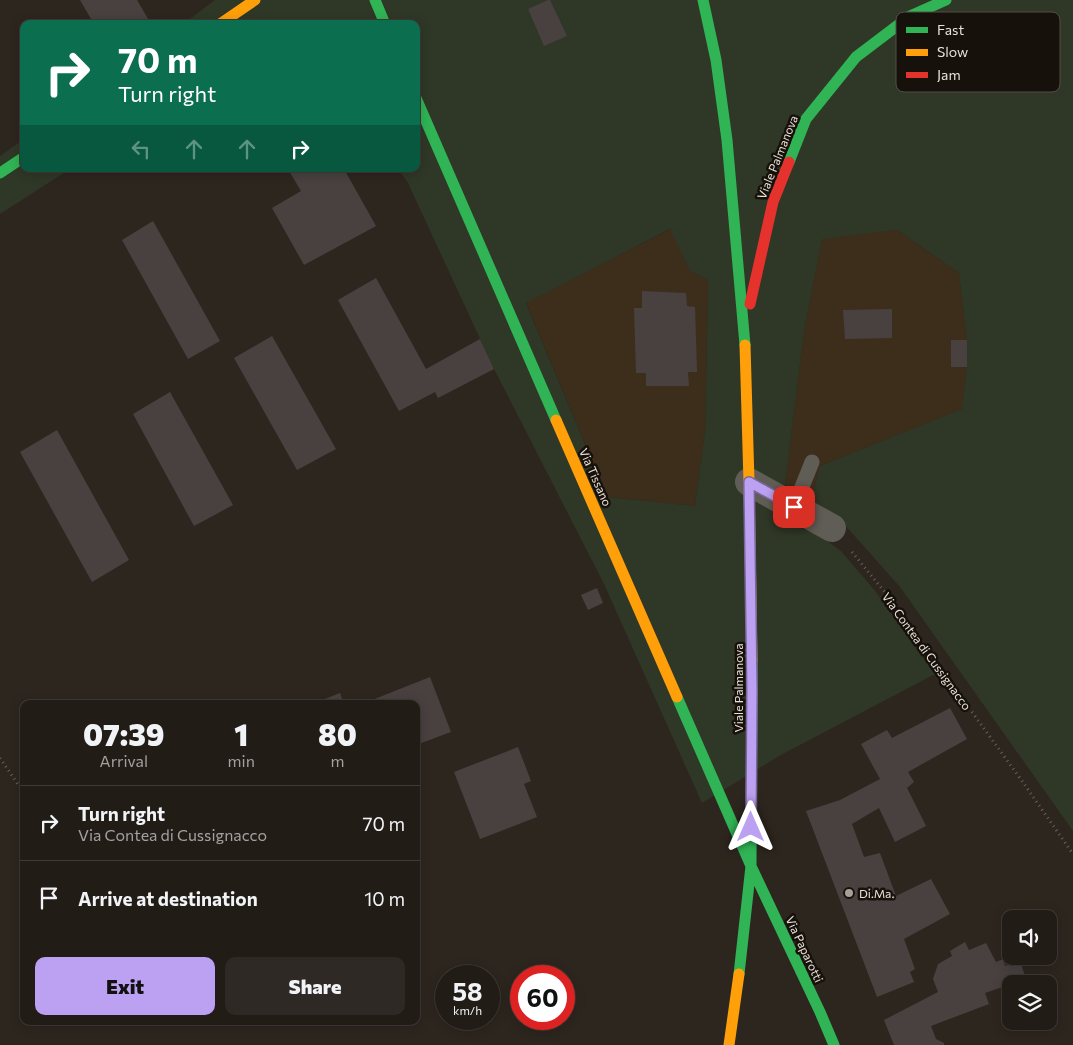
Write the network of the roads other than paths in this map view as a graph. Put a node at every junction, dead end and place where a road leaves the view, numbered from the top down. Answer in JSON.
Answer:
{"nodes":[{"id":1,"x":255,"y":0,"type":"edge"},
{"id":2,"x":703,"y":0,"type":"edge"},
{"id":3,"x":946,"y":0,"type":"edge"},
{"id":4,"x":376,"y":3,"type":"edge"},
{"id":5,"x":919,"y":12,"type":"edge"},
{"id":6,"x":368,"y":18,"type":"dead end"},
{"id":7,"x":226,"y":20,"type":"edge"},
{"id":8,"x":383,"y":20,"type":"edge"},
{"id":9,"x":896,"y":27,"type":"edge"},
{"id":10,"x":420,"y":107,"type":"edge"},
{"id":11,"x":423,"y":140,"type":"dead end"},
{"id":12,"x":438,"y":148,"type":"junction"},
{"id":13,"x":20,"y":160,"type":"edge"},
{"id":14,"x":0,"y":173,"type":"edge"},
{"id":15,"x":744,"y":329,"type":"junction"},
{"id":16,"x":812,"y":462,"type":"dead end"},
{"id":17,"x":749,"y":482,"type":"junction"},
{"id":18,"x":794,"y":507,"type":"junction"},
{"id":19,"x":832,"y":528,"type":"road end"},
{"id":20,"x":751,"y":866,"type":"junction"},
{"id":21,"x":729,"y":1045,"type":"edge"},
{"id":22,"x":834,"y":1045,"type":"edge"}],
"edges":[{"from":1,"to":7,"type":"main road"},
{"from":2,"to":15,"type":"main road","name":"Viale Palmanova"},
{"from":3,"to":5,"type":"main road","name":"Viale Palmanova"},
{"from":4,"to":6,"type":"main road"},
{"from":4,"to":8,"type":"main road"},
{"from":9,"to":15,"type":"main road","name":"Viale Palmanova"},
{"from":10,"to":12,"type":"main road","name":"Via Tissano"},
{"from":11,"to":12,"type":"main road"},
{"from":12,"to":20,"type":"main road","name":"Via Tissano"},
{"from":13,"to":14,"type":"main road"},
{"from":15,"to":17,"type":"main road","name":"Viale Palmanova"},
{"from":16,"to":18,"type":"lane"},
{"from":17,"to":18,"type":"street"},
{"from":17,"to":20,"type":"main road","name":"Viale Palmanova"},
{"from":18,"to":19,"type":"street"},
{"from":20,"to":21,"type":"main road","name":"Viale Palmanova"},
{"from":20,"to":22,"type":"main road","name":"Via Paparotti"}]}
